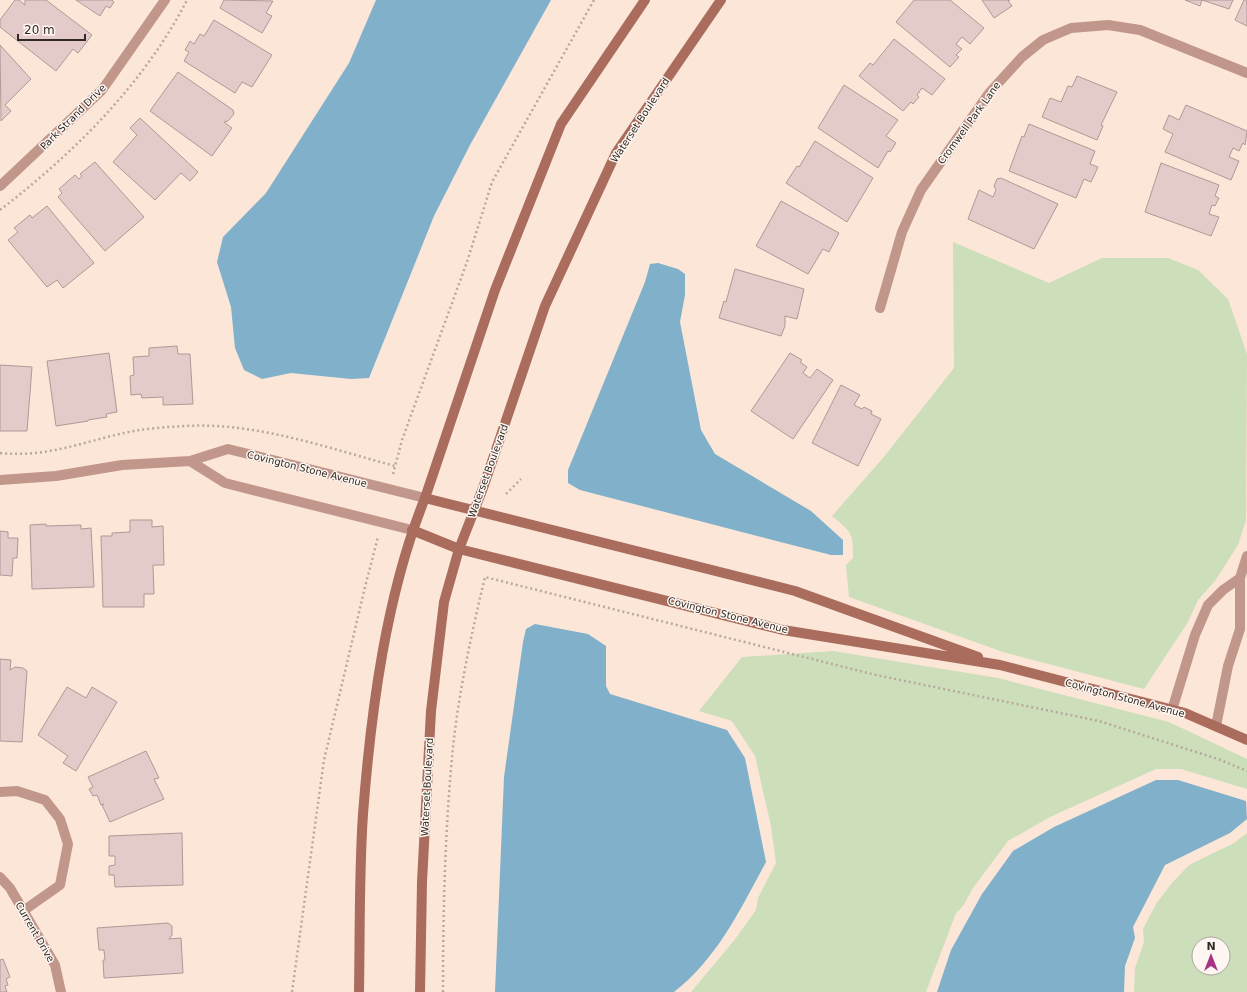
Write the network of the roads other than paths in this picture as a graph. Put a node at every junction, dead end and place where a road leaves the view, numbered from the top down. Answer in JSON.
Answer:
{"nodes":[{"id":1,"x":165,"y":0,"type":"edge"},
{"id":2,"x":645,"y":0,"type":"edge"},
{"id":3,"x":721,"y":0,"type":"edge"},
{"id":4,"x":1247,"y":73,"type":"edge"},
{"id":5,"x":0,"y":186,"type":"edge"},
{"id":6,"x":880,"y":308,"type":"dead end"},
{"id":7,"x":190,"y":461,"type":"junction"},
{"id":8,"x":0,"y":480,"type":"edge"},
{"id":9,"x":425,"y":498,"type":"junction"},
{"id":10,"x":475,"y":510,"type":"junction"},
{"id":11,"x":412,"y":530,"type":"junction"},
{"id":12,"x":459,"y":549,"type":"junction"},
{"id":13,"x":1247,"y":556,"type":"edge"},
{"id":14,"x":1240,"y":578,"type":"junction"},
{"id":15,"x":1000,"y":665,"type":"junction"},
{"id":16,"x":1172,"y":710,"type":"junction"},
{"id":17,"x":1216,"y":726,"type":"junction"},
{"id":18,"x":1247,"y":740,"type":"edge"},
{"id":19,"x":0,"y":792,"type":"edge"},
{"id":20,"x":0,"y":877,"type":"edge"},
{"id":21,"x":23,"y":911,"type":"junction"},
{"id":22,"x":61,"y":992,"type":"edge"},
{"id":23,"x":359,"y":992,"type":"edge"},
{"id":24,"x":420,"y":992,"type":"edge"}],
"edges":[{"from":1,"to":5,"type":"street","name":"Park Strand Drive"},
{"from":2,"to":9,"type":"street"},
{"from":3,"to":10,"type":"street","name":"Waterset Boulevard"},
{"from":4,"to":6,"type":"street","name":"Cromwell Park Lane"},
{"from":7,"to":8,"type":"street","name":"Covington Stone Avenue"},
{"from":7,"to":9,"type":"street","name":"Covington Stone Avenue"},
{"from":7,"to":11,"type":"street"},
{"from":9,"to":10,"type":"street","name":"Covington Stone Avenue"},
{"from":9,"to":11,"type":"street"},
{"from":10,"to":12,"type":"street","name":"Waterset Boulevard"},
{"from":10,"to":15,"type":"street","name":"Covington Stone Avenue"},
{"from":11,"to":12,"type":"street","name":"Covington Stone Avenue"},
{"from":11,"to":23,"type":"street"},
{"from":12,"to":15,"type":"street","name":"Covington Stone Avenue"},
{"from":12,"to":24,"type":"street","name":"Waterset Boulevard"},
{"from":13,"to":14,"type":"street"},
{"from":14,"to":16,"type":"street"},
{"from":14,"to":17,"type":"street"},
{"from":15,"to":16,"type":"street","name":"Covington Stone Avenue"},
{"from":16,"to":17,"type":"street","name":"Covington Stone Avenue"},
{"from":17,"to":18,"type":"street","name":"Covington Stone Avenue"},
{"from":19,"to":21,"type":"street"},
{"from":20,"to":21,"type":"street","name":"Current Drive"},
{"from":21,"to":22,"type":"street","name":"Current Drive"}]}
